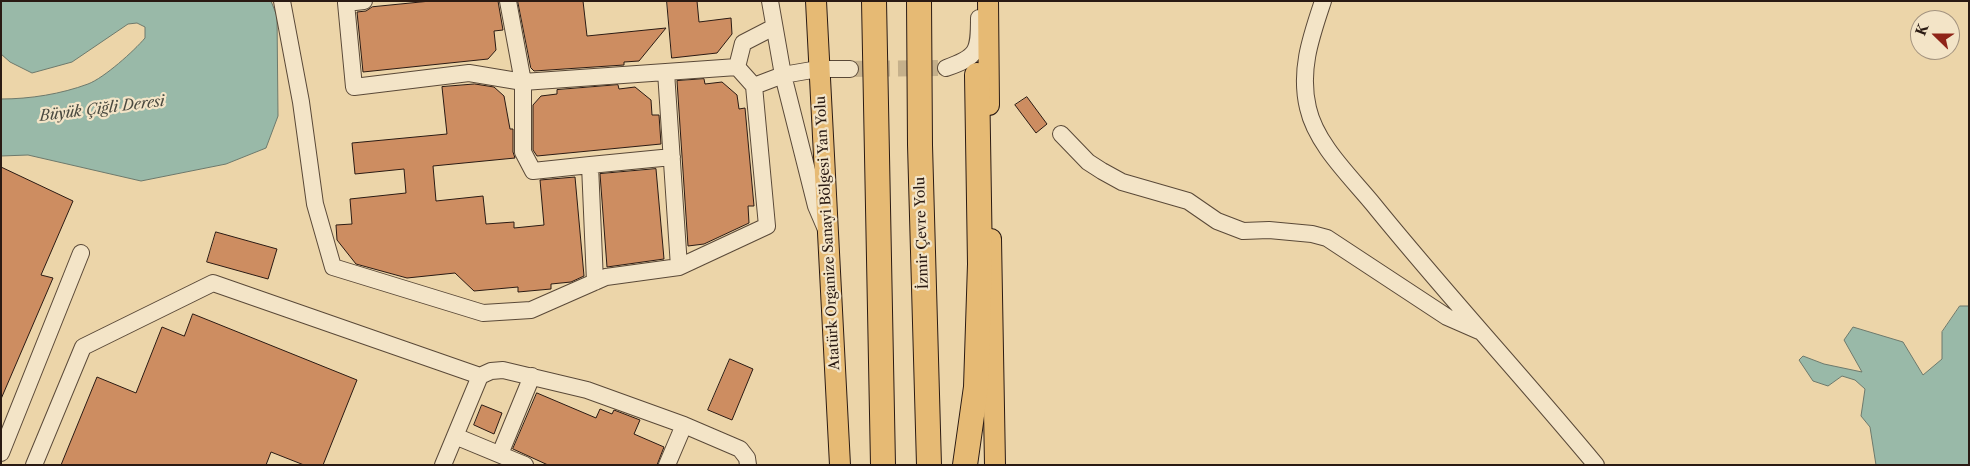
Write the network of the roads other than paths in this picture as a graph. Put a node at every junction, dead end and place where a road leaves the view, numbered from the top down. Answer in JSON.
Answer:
{"nodes":[{"id":1,"x":282,"y":1,"type":"edge"},
{"id":2,"x":364,"y":1,"type":"edge"},
{"id":3,"x":508,"y":1,"type":"edge"},
{"id":4,"x":770,"y":1,"type":"edge"},
{"id":5,"x":816,"y":1,"type":"edge"},
{"id":6,"x":874,"y":1,"type":"edge"},
{"id":7,"x":919,"y":1,"type":"edge"},
{"id":8,"x":978,"y":1,"type":"edge"},
{"id":9,"x":988,"y":1,"type":"edge"},
{"id":10,"x":1323,"y":1,"type":"edge"},
{"id":11,"x":774,"y":27,"type":"junction"},
{"id":12,"x":737,"y":67,"type":"junction"},
{"id":13,"x":946,"y":68,"type":"tunnel mouth"},
{"id":14,"x":818,"y":69,"type":"junction"},
{"id":15,"x":850,"y":69,"type":"tunnel mouth"},
{"id":16,"x":666,"y":72,"type":"junction"},
{"id":17,"x":783,"y":74,"type":"junction"},
{"id":18,"x":977,"y":75,"type":"dead end"},
{"id":19,"x":523,"y":82,"type":"junction"},
{"id":20,"x":754,"y":86,"type":"junction"},
{"id":21,"x":1061,"y":134,"type":"dead end"},
{"id":22,"x":672,"y":157,"type":"junction"},
{"id":23,"x":590,"y":166,"type":"junction"},
{"id":24,"x":827,"y":231,"type":"junction"},
{"id":25,"x":81,"y":253,"type":"dead end"},
{"id":26,"x":679,"y":267,"type":"junction"},
{"id":27,"x":595,"y":282,"type":"junction"},
{"id":28,"x":1483,"y":332,"type":"junction"},
{"id":29,"x":480,"y":376,"type":"junction"},
{"id":30,"x":532,"y":376,"type":"junction"},
{"id":31,"x":684,"y":425,"type":"junction"},
{"id":32,"x":455,"y":436,"type":"junction"},
{"id":33,"x":1,"y":453,"type":"edge"},
{"id":34,"x":500,"y":454,"type":"junction"},
{"id":35,"x":34,"y":465,"type":"edge"},
{"id":36,"x":443,"y":465,"type":"edge"},
{"id":37,"x":525,"y":465,"type":"edge"},
{"id":38,"x":667,"y":465,"type":"edge"},
{"id":39,"x":748,"y":465,"type":"edge"},
{"id":40,"x":840,"y":465,"type":"edge"},
{"id":41,"x":883,"y":465,"type":"edge"},
{"id":42,"x":929,"y":465,"type":"edge"},
{"id":43,"x":966,"y":465,"type":"edge"},
{"id":44,"x":994,"y":465,"type":"edge"},
{"id":45,"x":1596,"y":465,"type":"edge"}],
"edges":[{"from":1,"to":27,"type":"street"},
{"from":2,"to":19,"type":"street"},
{"from":3,"to":19,"type":"street"},
{"from":4,"to":11,"type":"street"},
{"from":5,"to":14,"type":"main road","name":"Atatürk Organize Sanayi Bölgesi Yan Yolu"},
{"from":6,"to":41,"type":"highway"},
{"from":7,"to":42,"type":"highway","name":"İzmir Çevre Yolu"},
{"from":8,"to":13,"type":"street"},
{"from":9,"to":44,"type":"main road"},
{"from":10,"to":28,"type":"street"},
{"from":11,"to":12,"type":"street"},
{"from":11,"to":17,"type":"street"},
{"from":12,"to":16,"type":"street"},
{"from":12,"to":20,"type":"street"},
{"from":14,"to":15,"type":"street"},
{"from":14,"to":17,"type":"street"},
{"from":14,"to":24,"type":"main road","name":"Atatürk Organize Sanayi Bölgesi Yan Yolu"},
{"from":16,"to":19,"type":"street"},
{"from":16,"to":22,"type":"street"},
{"from":17,"to":20,"type":"street"},
{"from":17,"to":24,"type":"street"},
{"from":18,"to":43,"type":"highway"},
{"from":19,"to":23,"type":"street"},
{"from":20,"to":26,"type":"street"},
{"from":21,"to":28,"type":"street"},
{"from":22,"to":23,"type":"street"},
{"from":22,"to":26,"type":"street"},
{"from":23,"to":27,"type":"street"},
{"from":24,"to":40,"type":"main road","name":"Atatürk Organize Sanayi Bölgesi Yan Yolu"},
{"from":25,"to":33,"type":"street"},
{"from":26,"to":27,"type":"street"},
{"from":28,"to":45,"type":"street"},
{"from":29,"to":30,"type":"street"},
{"from":29,"to":32,"type":"street"},
{"from":29,"to":35,"type":"street"},
{"from":30,"to":31,"type":"street"},
{"from":30,"to":34,"type":"street"},
{"from":31,"to":38,"type":"street"},
{"from":31,"to":39,"type":"street"},
{"from":32,"to":34,"type":"street"},
{"from":32,"to":36,"type":"street"},
{"from":34,"to":37,"type":"street"}]}
